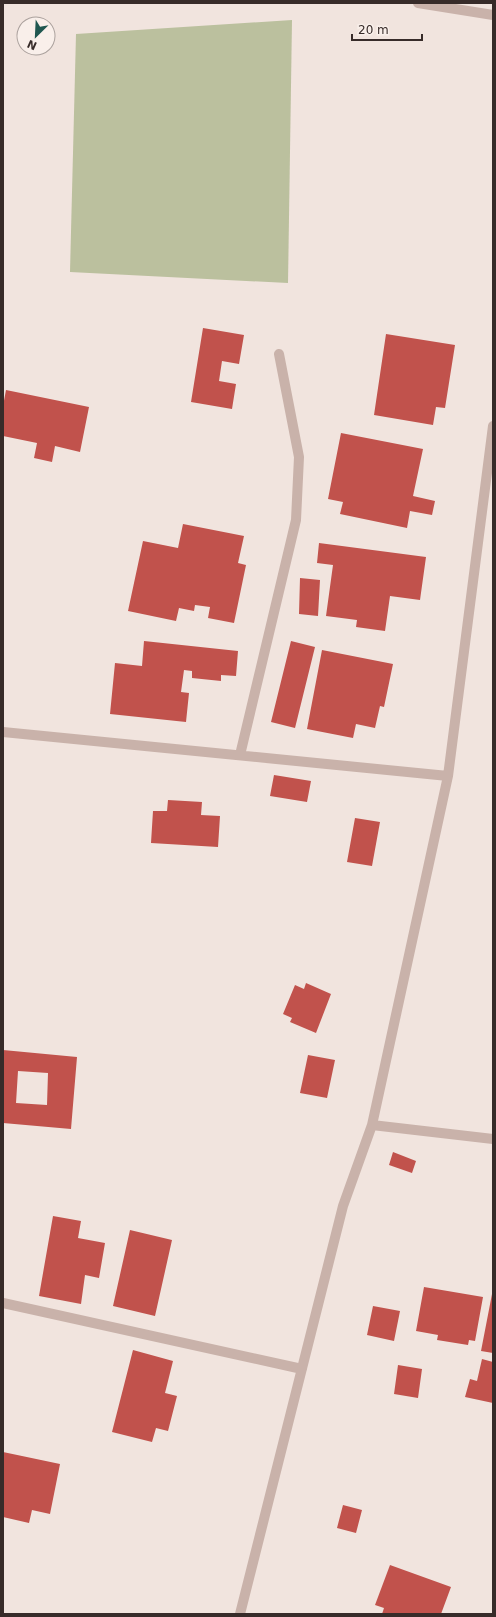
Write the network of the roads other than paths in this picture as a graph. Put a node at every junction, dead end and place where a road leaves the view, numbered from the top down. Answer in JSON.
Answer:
{"nodes":[{"id":1,"x":418,"y":3,"type":"edge"},
{"id":2,"x":493,"y":15,"type":"edge"},
{"id":3,"x":279,"y":354,"type":"dead end"},
{"id":4,"x":493,"y":426,"type":"edge"},
{"id":5,"x":3,"y":732,"type":"edge"},
{"id":6,"x":240,"y":755,"type":"junction"},
{"id":7,"x":448,"y":776,"type":"junction"},
{"id":8,"x":372,"y":1125,"type":"junction"},
{"id":9,"x":493,"y":1139,"type":"edge"},
{"id":10,"x":3,"y":1303,"type":"edge"},
{"id":11,"x":302,"y":1369,"type":"junction"},
{"id":12,"x":240,"y":1614,"type":"edge"}],
"edges":[{"from":1,"to":2,"type":"street"},
{"from":3,"to":6,"type":"street"},
{"from":4,"to":7,"type":"street"},
{"from":5,"to":6,"type":"street"},
{"from":6,"to":7,"type":"street"},
{"from":7,"to":8,"type":"street"},
{"from":8,"to":9,"type":"street"},
{"from":8,"to":11,"type":"street"},
{"from":10,"to":11,"type":"street"},
{"from":11,"to":12,"type":"street"}]}
